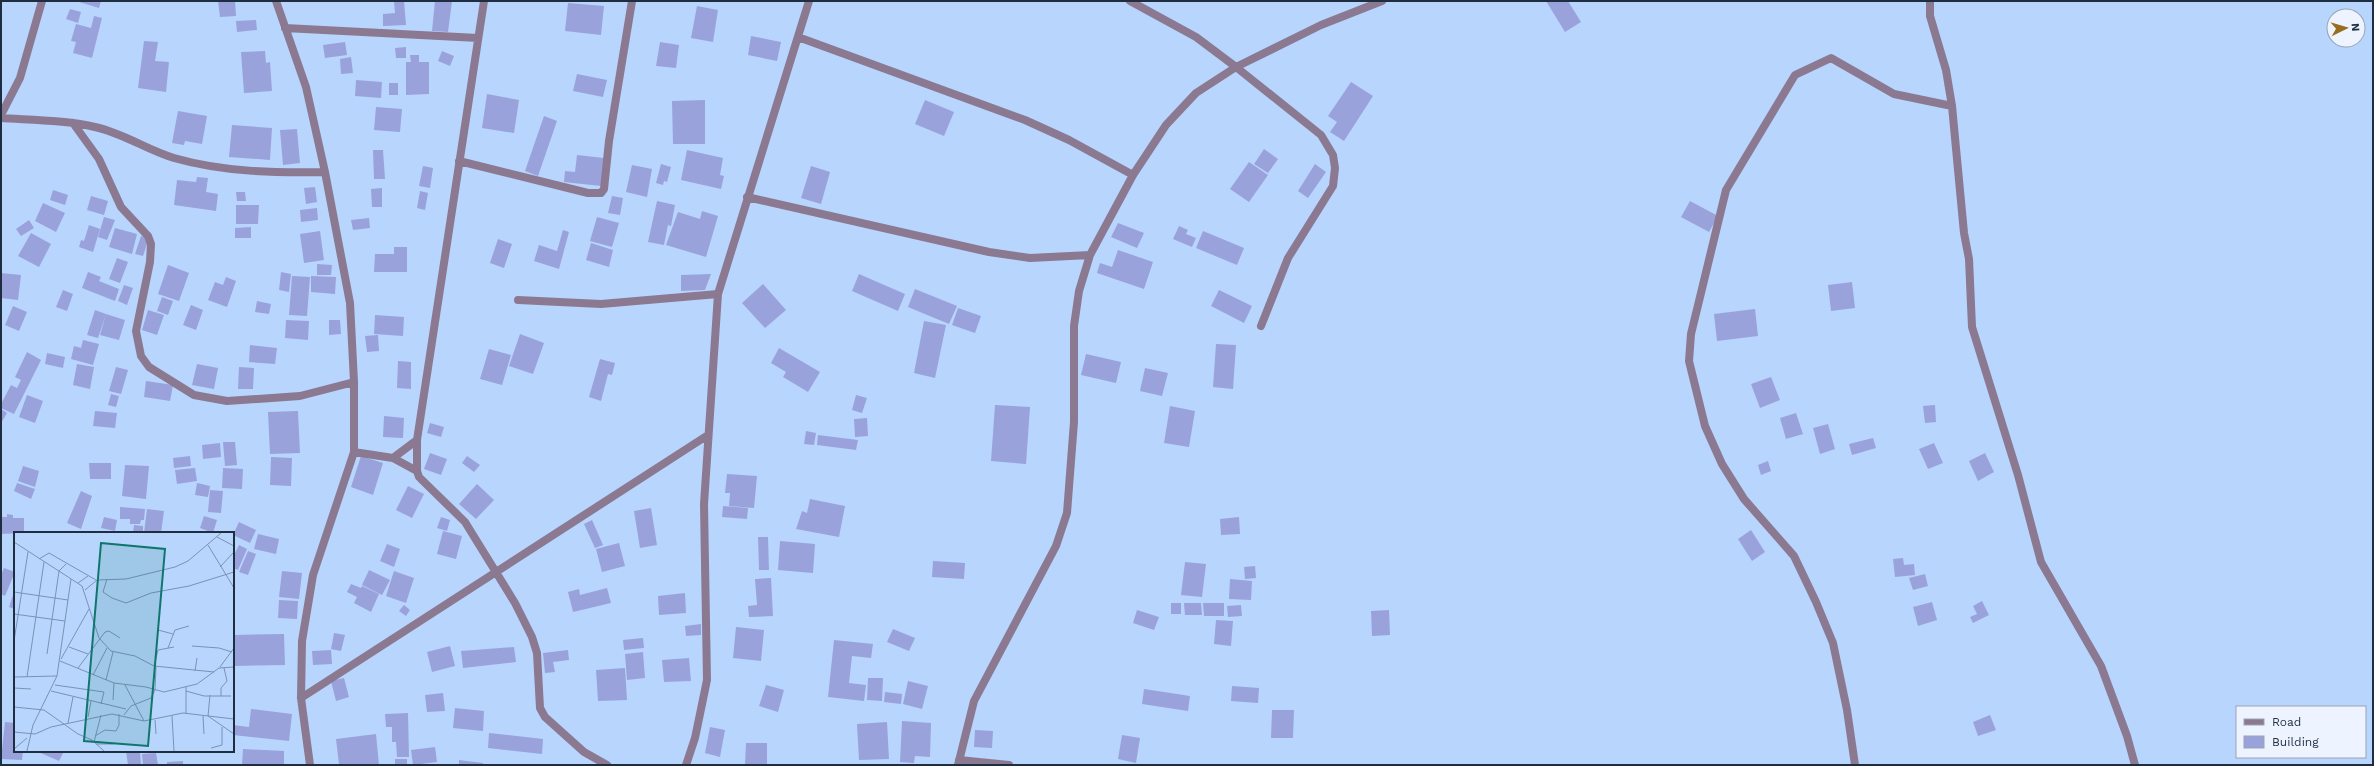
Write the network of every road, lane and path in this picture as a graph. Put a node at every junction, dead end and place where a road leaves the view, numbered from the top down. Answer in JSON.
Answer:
{"nodes":[{"id":1,"x":42,"y":1,"type":"edge"},
{"id":2,"x":276,"y":1,"type":"edge"},
{"id":3,"x":484,"y":1,"type":"edge"},
{"id":4,"x":632,"y":1,"type":"edge"},
{"id":5,"x":809,"y":1,"type":"edge"},
{"id":6,"x":1130,"y":1,"type":"edge"},
{"id":7,"x":1382,"y":1,"type":"edge"},
{"id":8,"x":1930,"y":1,"type":"edge"},
{"id":9,"x":285,"y":28,"type":"junction"},
{"id":10,"x":798,"y":37,"type":"junction"},
{"id":11,"x":478,"y":38,"type":"junction"},
{"id":12,"x":1236,"y":67,"type":"junction"},
{"id":13,"x":1952,"y":106,"type":"junction"},
{"id":14,"x":1,"y":115,"type":"edge"},
{"id":15,"x":1,"y":118,"type":"edge"},
{"id":16,"x":73,"y":123,"type":"junction"},
{"id":17,"x":459,"y":161,"type":"junction"},
{"id":18,"x":325,"y":172,"type":"junction"},
{"id":19,"x":1132,"y":175,"type":"junction"},
{"id":20,"x":747,"y":197,"type":"junction"},
{"id":21,"x":1090,"y":255,"type":"junction"},
{"id":22,"x":718,"y":294,"type":"junction"},
{"id":23,"x":518,"y":300,"type":"dead end"},
{"id":24,"x":1261,"y":326,"type":"dead end"},
{"id":25,"x":354,"y":382,"type":"junction"},
{"id":26,"x":708,"y":435,"type":"junction"},
{"id":27,"x":417,"y":440,"type":"junction"},
{"id":28,"x":354,"y":452,"type":"junction"},
{"id":29,"x":394,"y":458,"type":"junction"},
{"id":30,"x":417,"y":471,"type":"junction"},
{"id":31,"x":495,"y":572,"type":"junction"},
{"id":32,"x":301,"y":698,"type":"junction"},
{"id":33,"x":958,"y":762,"type":"edge"},
{"id":34,"x":310,"y":765,"type":"edge"},
{"id":35,"x":608,"y":765,"type":"edge"},
{"id":36,"x":686,"y":765,"type":"edge"},
{"id":37,"x":1009,"y":765,"type":"edge"},
{"id":38,"x":1855,"y":765,"type":"edge"},
{"id":39,"x":2135,"y":765,"type":"edge"}],
"edges":[{"from":1,"to":14,"type":"street"},
{"from":2,"to":9,"type":"street"},
{"from":3,"to":11,"type":"street"},
{"from":4,"to":17,"type":"street"},
{"from":5,"to":10,"type":"street"},
{"from":6,"to":12,"type":"street"},
{"from":7,"to":12,"type":"street"},
{"from":8,"to":13,"type":"street"},
{"from":9,"to":11,"type":"street"},
{"from":9,"to":18,"type":"street"},
{"from":10,"to":19,"type":"street"},
{"from":10,"to":20,"type":"street"},
{"from":11,"to":17,"type":"street"},
{"from":12,"to":19,"type":"street"},
{"from":12,"to":24,"type":"street"},
{"from":13,"to":38,"type":"street"},
{"from":13,"to":39,"type":"street"},
{"from":15,"to":16,"type":"street"},
{"from":16,"to":18,"type":"street"},
{"from":16,"to":25,"type":"street"},
{"from":17,"to":27,"type":"street"},
{"from":18,"to":25,"type":"street"},
{"from":19,"to":21,"type":"street"},
{"from":20,"to":21,"type":"street"},
{"from":20,"to":22,"type":"street"},
{"from":21,"to":33,"type":"street"},
{"from":22,"to":23,"type":"street"},
{"from":22,"to":26,"type":"street"},
{"from":25,"to":28,"type":"street"},
{"from":26,"to":31,"type":"street"},
{"from":26,"to":36,"type":"street"},
{"from":27,"to":29,"type":"street"},
{"from":27,"to":30,"type":"street"},
{"from":28,"to":29,"type":"street"},
{"from":28,"to":32,"type":"street"},
{"from":29,"to":30,"type":"street"},
{"from":30,"to":31,"type":"street"},
{"from":31,"to":32,"type":"street"},
{"from":31,"to":35,"type":"street"},
{"from":32,"to":34,"type":"street"},
{"from":33,"to":37,"type":"street"}]}
